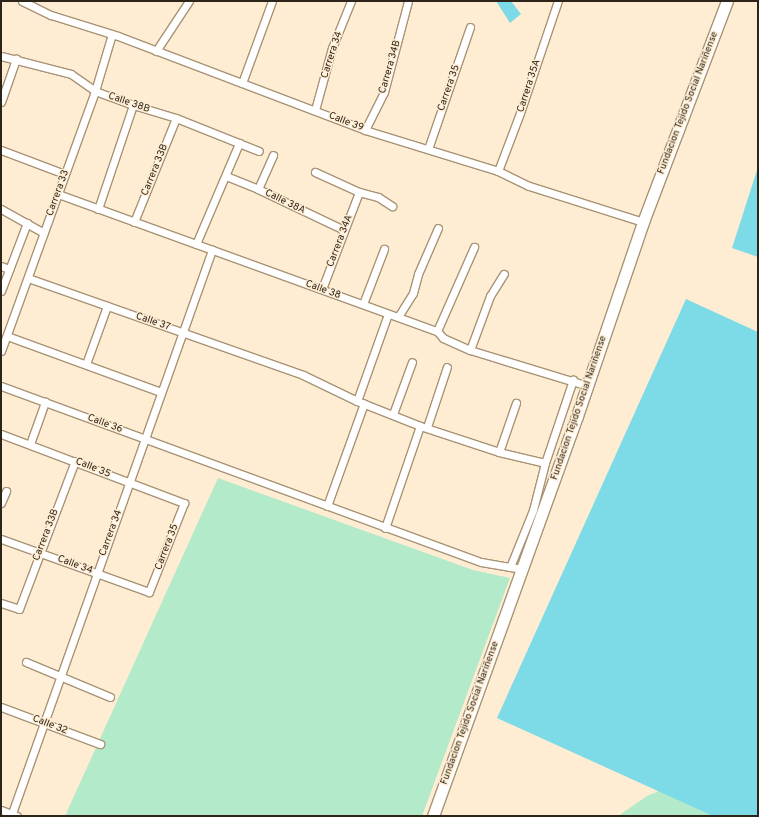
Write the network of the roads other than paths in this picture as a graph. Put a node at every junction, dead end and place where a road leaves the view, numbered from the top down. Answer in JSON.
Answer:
{"nodes":[{"id":1,"x":22,"y":1,"type":"edge"},
{"id":2,"x":189,"y":1,"type":"edge"},
{"id":3,"x":272,"y":1,"type":"edge"},
{"id":4,"x":351,"y":1,"type":"edge"},
{"id":5,"x":408,"y":1,"type":"edge"},
{"id":6,"x":558,"y":1,"type":"edge"},
{"id":7,"x":727,"y":1,"type":"edge"},
{"id":8,"x":470,"y":27,"type":"dead end"},
{"id":9,"x":112,"y":34,"type":"junction"},
{"id":10,"x":156,"y":51,"type":"junction"},
{"id":11,"x":1,"y":56,"type":"edge"},
{"id":12,"x":16,"y":59,"type":"junction"},
{"id":13,"x":242,"y":84,"type":"junction"},
{"id":14,"x":95,"y":91,"type":"junction"},
{"id":15,"x":1,"y":102,"type":"edge"},
{"id":16,"x":133,"y":105,"type":"junction"},
{"id":17,"x":315,"y":110,"type":"junction"},
{"id":18,"x":176,"y":118,"type":"junction"},
{"id":19,"x":365,"y":130,"type":"junction"},
{"id":20,"x":239,"y":142,"type":"junction"},
{"id":21,"x":428,"y":149,"type":"junction"},
{"id":22,"x":1,"y":150,"type":"edge"},
{"id":23,"x":259,"y":151,"type":"dead end"},
{"id":24,"x":273,"y":155,"type":"dead end"},
{"id":25,"x":498,"y":171,"type":"junction"},
{"id":26,"x":315,"y":172,"type":"dead end"},
{"id":27,"x":65,"y":174,"type":"junction"},
{"id":28,"x":226,"y":176,"type":"junction"},
{"id":29,"x":258,"y":189,"type":"junction"},
{"id":30,"x":359,"y":192,"type":"junction"},
{"id":31,"x":58,"y":194,"type":"junction"},
{"id":32,"x":392,"y":206,"type":"dead end"},
{"id":33,"x":1,"y":209,"type":"edge"},
{"id":34,"x":98,"y":209,"type":"junction"},
{"id":35,"x":134,"y":222,"type":"junction"},
{"id":36,"x":643,"y":222,"type":"junction"},
{"id":37,"x":27,"y":223,"type":"junction"},
{"id":38,"x":438,"y":228,"type":"dead end"},
{"id":39,"x":344,"y":230,"type":"junction"},
{"id":40,"x":44,"y":233,"type":"junction"},
{"id":41,"x":196,"y":244,"type":"junction"},
{"id":42,"x":474,"y":247,"type":"dead end"},
{"id":43,"x":384,"y":249,"type":"dead end"},
{"id":44,"x":212,"y":250,"type":"junction"},
{"id":45,"x":1,"y":266,"type":"edge"},
{"id":46,"x":9,"y":268,"type":"junction"},
{"id":47,"x":504,"y":274,"type":"dead end"},
{"id":48,"x":28,"y":278,"type":"junction"},
{"id":49,"x":322,"y":289,"type":"junction"},
{"id":50,"x":1,"y":291,"type":"edge"},
{"id":51,"x":363,"y":304,"type":"junction"},
{"id":52,"x":107,"y":306,"type":"junction"},
{"id":53,"x":388,"y":314,"type":"junction"},
{"id":54,"x":398,"y":317,"type":"junction"},
{"id":55,"x":437,"y":331,"type":"junction"},
{"id":56,"x":182,"y":332,"type":"junction"},
{"id":57,"x":6,"y":336,"type":"junction"},
{"id":58,"x":470,"y":350,"type":"junction"},
{"id":59,"x":1,"y":351,"type":"edge"},
{"id":60,"x":412,"y":362,"type":"dead end"},
{"id":61,"x":86,"y":364,"type":"junction"},
{"id":62,"x":447,"y":367,"type":"dead end"},
{"id":63,"x":573,"y":380,"type":"junction"},
{"id":64,"x":1,"y":386,"type":"edge"},
{"id":65,"x":588,"y":386,"type":"junction"},
{"id":66,"x":161,"y":392,"type":"junction"},
{"id":67,"x":45,"y":402,"type":"junction"},
{"id":68,"x":361,"y":402,"type":"junction"},
{"id":69,"x":516,"y":403,"type":"dead end"},
{"id":70,"x":393,"y":414,"type":"junction"},
{"id":71,"x":424,"y":426,"type":"junction"},
{"id":72,"x":1,"y":434,"type":"edge"},
{"id":73,"x":145,"y":438,"type":"junction"},
{"id":74,"x":30,"y":444,"type":"junction"},
{"id":75,"x":499,"y":452,"type":"junction"},
{"id":76,"x":74,"y":461,"type":"junction"},
{"id":77,"x":545,"y":463,"type":"junction"},
{"id":78,"x":129,"y":483,"type":"junction"},
{"id":79,"x":6,"y":491,"type":"dead end"},
{"id":80,"x":1,"y":503,"type":"edge"},
{"id":81,"x":184,"y":503,"type":"joint"},
{"id":82,"x":327,"y":506,"type":"junction"},
{"id":83,"x":385,"y":528,"type":"junction"},
{"id":84,"x":1,"y":538,"type":"edge"},
{"id":85,"x":39,"y":552,"type":"junction"},
{"id":86,"x":510,"y":567,"type":"junction"},
{"id":87,"x":522,"y":569,"type":"junction"},
{"id":88,"x":97,"y":573,"type":"junction"},
{"id":89,"x":149,"y":592,"type":"joint"},
{"id":90,"x":1,"y":603,"type":"edge"},
{"id":91,"x":26,"y":662,"type":"dead end"},
{"id":92,"x":60,"y":676,"type":"junction"},
{"id":93,"x":110,"y":696,"type":"dead end"},
{"id":94,"x":1,"y":707,"type":"edge"},
{"id":95,"x":43,"y":722,"type":"junction"},
{"id":96,"x":100,"y":744,"type":"dead end"},
{"id":97,"x":1,"y":810,"type":"edge"},
{"id":98,"x":13,"y":815,"type":"edge"},
{"id":99,"x":433,"y":816,"type":"edge"}],
"edges":[{"from":1,"to":9,"type":"street","name":"Calle 39"},
{"from":2,"to":10,"type":"street"},
{"from":3,"to":13,"type":"street"},
{"from":4,"to":17,"type":"street","name":"Carrera 34"},
{"from":5,"to":19,"type":"street","name":"Carrera 34B"},
{"from":6,"to":25,"type":"street","name":"Carrera 35A"},
{"from":7,"to":36,"type":"main road","name":"Fundacion Tejido Social Nariñense"},
{"from":8,"to":21,"type":"street","name":"Carrera 35"},
{"from":9,"to":10,"type":"street","name":"Calle 39"},
{"from":9,"to":14,"type":"street","name":"Carrera 33"},
{"from":10,"to":13,"type":"street","name":"Calle 39"},
{"from":11,"to":12,"type":"street","name":"Calle 38B"},
{"from":12,"to":14,"type":"street","name":"Calle 38B"},
{"from":12,"to":15,"type":"street"},
{"from":13,"to":17,"type":"street","name":"Calle 39"},
{"from":14,"to":16,"type":"street","name":"Calle 38B"},
{"from":14,"to":27,"type":"street","name":"Carrera 33"},
{"from":16,"to":18,"type":"street","name":"Calle 38B"},
{"from":16,"to":34,"type":"street"},
{"from":17,"to":19,"type":"street","name":"Calle 39"},
{"from":18,"to":20,"type":"street","name":"Calle 38B"},
{"from":18,"to":35,"type":"street","name":"Carrera 33B"},
{"from":19,"to":21,"type":"street","name":"Calle 39"},
{"from":20,"to":23,"type":"street","name":"Calle 38B"},
{"from":20,"to":28,"type":"street"},
{"from":21,"to":25,"type":"street","name":"Calle 39"},
{"from":22,"to":27,"type":"street"},
{"from":24,"to":29,"type":"street"},
{"from":25,"to":36,"type":"street","name":"Calle 39"},
{"from":26,"to":30,"type":"street"},
{"from":27,"to":31,"type":"street","name":"Carrera 33"},
{"from":28,"to":29,"type":"street","name":"Calle 38A"},
{"from":28,"to":41,"type":"street"},
{"from":29,"to":39,"type":"street","name":"Calle 38A"},
{"from":30,"to":32,"type":"street"},
{"from":30,"to":39,"type":"street","name":"Carrera 34A"},
{"from":31,"to":34,"type":"street","name":"Calle 38"},
{"from":31,"to":40,"type":"street","name":"Carrera 33"},
{"from":33,"to":37,"type":"street"},
{"from":34,"to":35,"type":"street","name":"Calle 38"},
{"from":35,"to":41,"type":"street","name":"Calle 38"},
{"from":36,"to":65,"type":"main road","name":"Fundacion Tejido Social Nariñense"},
{"from":37,"to":40,"type":"street"},
{"from":37,"to":46,"type":"street"},
{"from":38,"to":54,"type":"street"},
{"from":39,"to":49,"type":"street","name":"Carrera 34A"},
{"from":40,"to":48,"type":"street","name":"Carrera 33"},
{"from":41,"to":44,"type":"street","name":"Calle 38"},
{"from":42,"to":55,"type":"street"},
{"from":43,"to":51,"type":"street"},
{"from":44,"to":49,"type":"street","name":"Calle 38"},
{"from":44,"to":56,"type":"street","name":"Carrera 34"},
{"from":45,"to":46,"type":"street"},
{"from":46,"to":50,"type":"street"},
{"from":47,"to":58,"type":"street"},
{"from":48,"to":52,"type":"street","name":"Calle 37"},
{"from":48,"to":57,"type":"street","name":"Carrera 33"},
{"from":49,"to":51,"type":"street","name":"Calle 38"},
{"from":51,"to":53,"type":"street","name":"Calle 38"},
{"from":52,"to":56,"type":"street","name":"Calle 37"},
{"from":52,"to":61,"type":"street"},
{"from":53,"to":54,"type":"street","name":"Calle 38"},
{"from":53,"to":68,"type":"street"},
{"from":54,"to":55,"type":"street","name":"Calle 38"},
{"from":55,"to":58,"type":"street","name":"Calle 38"},
{"from":56,"to":66,"type":"street","name":"Carrera 34"},
{"from":56,"to":68,"type":"street","name":"Calle 37"},
{"from":57,"to":59,"type":"street","name":"Carrera 33"},
{"from":57,"to":61,"type":"street"},
{"from":58,"to":63,"type":"street","name":"Calle 38"},
{"from":60,"to":70,"type":"street"},
{"from":61,"to":66,"type":"street"},
{"from":62,"to":71,"type":"street"},
{"from":63,"to":65,"type":"street","name":"Calle 38"},
{"from":63,"to":77,"type":"street"},
{"from":64,"to":67,"type":"street","name":"Calle 36"},
{"from":65,"to":87,"type":"main road","name":"Fundacion Tejido Social Nariñense"},
{"from":66,"to":73,"type":"street","name":"Carrera 34"},
{"from":67,"to":73,"type":"street","name":"Calle 36"},
{"from":67,"to":74,"type":"street"},
{"from":68,"to":70,"type":"street","name":"Calle 37"},
{"from":68,"to":82,"type":"street"},
{"from":69,"to":75,"type":"street"},
{"from":70,"to":71,"type":"street","name":"Calle 37"},
{"from":71,"to":75,"type":"street","name":"Calle 37"},
{"from":71,"to":83,"type":"street"},
{"from":72,"to":74,"type":"street","name":"Calle 35"},
{"from":73,"to":78,"type":"street","name":"Carrera 34"},
{"from":73,"to":82,"type":"street","name":"Calle 36"},
{"from":74,"to":76,"type":"street","name":"Calle 35"},
{"from":75,"to":77,"type":"street","name":"Calle 37"},
{"from":76,"to":78,"type":"street","name":"Calle 35"},
{"from":76,"to":85,"type":"street","name":"Carrera 33B"},
{"from":77,"to":86,"type":"street"},
{"from":78,"to":81,"type":"street","name":"Calle 35"},
{"from":78,"to":88,"type":"street","name":"Carrera 34"},
{"from":79,"to":80,"type":"street"},
{"from":81,"to":89,"type":"street","name":"Carrera 35"},
{"from":82,"to":83,"type":"street","name":"Calle 36"},
{"from":83,"to":86,"type":"street","name":"Calle 36"},
{"from":84,"to":85,"type":"street","name":"Calle 34"},
{"from":85,"to":88,"type":"street","name":"Calle 34"},
{"from":85,"to":90,"type":"street","name":"Carrera 33B"},
{"from":86,"to":87,"type":"street","name":"Calle 36"},
{"from":87,"to":99,"type":"main road","name":"Fundacion Tejido Social Nariñense"},
{"from":88,"to":89,"type":"street","name":"Calle 34"},
{"from":88,"to":92,"type":"street","name":"Carrera 34"},
{"from":91,"to":92,"type":"street"},
{"from":92,"to":93,"type":"street"},
{"from":92,"to":95,"type":"street","name":"Carrera 34"},
{"from":94,"to":95,"type":"street","name":"Calle 32"},
{"from":95,"to":96,"type":"street","name":"Calle 32"},
{"from":95,"to":98,"type":"street","name":"Carrera 34"},
{"from":97,"to":98,"type":"street"}]}
